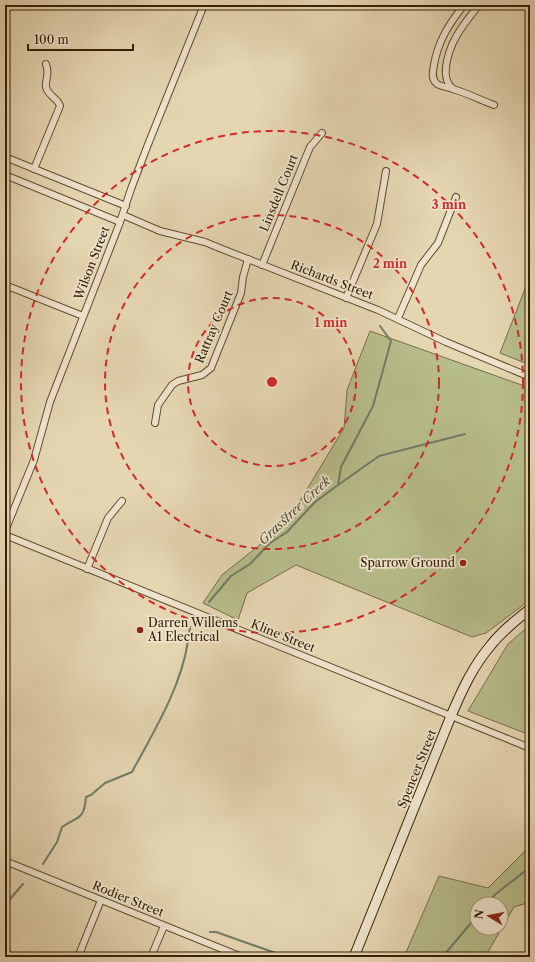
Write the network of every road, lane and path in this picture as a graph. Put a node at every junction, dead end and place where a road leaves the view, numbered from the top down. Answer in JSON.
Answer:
{"nodes":[{"id":1,"x":204,"y":5,"type":"edge"},
{"id":2,"x":464,"y":5,"type":"edge"},
{"id":3,"x":479,"y":5,"type":"edge"},
{"id":4,"x":46,"y":64,"type":"dead end"},
{"id":5,"x":457,"y":90,"type":"junction"},
{"id":6,"x":494,"y":105,"type":"dead end"},
{"id":7,"x":322,"y":133,"type":"dead end"},
{"id":8,"x":5,"y":157,"type":"edge"},
{"id":9,"x":34,"y":169,"type":"junction"},
{"id":10,"x":386,"y":171,"type":"dead end"},
{"id":11,"x":5,"y":175,"type":"edge"},
{"id":12,"x":456,"y":197,"type":"dead end"},
{"id":13,"x":126,"y":206,"type":"junction"},
{"id":14,"x":123,"y":215,"type":"junction"},
{"id":15,"x":120,"y":222,"type":"junction"},
{"id":16,"x":248,"y":259,"type":"junction"},
{"id":17,"x":262,"y":265,"type":"junction"},
{"id":18,"x":5,"y":285,"type":"edge"},
{"id":19,"x":346,"y":298,"type":"junction"},
{"id":20,"x":84,"y":316,"type":"junction"},
{"id":21,"x":398,"y":318,"type":"junction"},
{"id":22,"x":530,"y":377,"type":"edge"},
{"id":23,"x":155,"y":423,"type":"dead end"},
{"id":24,"x":122,"y":501,"type":"dead end"},
{"id":25,"x":5,"y":531,"type":"edge"},
{"id":26,"x":5,"y":535,"type":"edge"},
{"id":27,"x":87,"y":569,"type":"junction"},
{"id":28,"x":530,"y":609,"type":"edge"},
{"id":29,"x":451,"y":716,"type":"junction"},
{"id":30,"x":530,"y":748,"type":"edge"},
{"id":31,"x":5,"y":861,"type":"edge"},
{"id":32,"x":101,"y":900,"type":"junction"},
{"id":33,"x":164,"y":926,"type":"junction"},
{"id":34,"x":5,"y":949,"type":"edge"},
{"id":35,"x":10,"y":957,"type":"edge"},
{"id":36,"x":78,"y":957,"type":"edge"},
{"id":37,"x":151,"y":957,"type":"edge"},
{"id":38,"x":242,"y":957,"type":"edge"},
{"id":39,"x":354,"y":957,"type":"edge"}],
"edges":[{"from":1,"to":13,"type":"street","name":"Wilson Street"},
{"from":2,"to":5,"type":"street"},
{"from":3,"to":5,"type":"street"},
{"from":4,"to":9,"type":"street"},
{"from":5,"to":6,"type":"street"},
{"from":7,"to":17,"type":"street","name":"Linsdell Court"},
{"from":8,"to":9,"type":"street"},
{"from":9,"to":13,"type":"street"},
{"from":10,"to":19,"type":"street"},
{"from":11,"to":15,"type":"street"},
{"from":12,"to":21,"type":"street"},
{"from":13,"to":14,"type":"street","name":"Wilson Street"},
{"from":14,"to":15,"type":"street","name":"Wilson Street"},
{"from":14,"to":16,"type":"street","name":"Richards Street"},
{"from":15,"to":20,"type":"street","name":"Wilson Street"},
{"from":16,"to":17,"type":"street","name":"Richards Street"},
{"from":16,"to":23,"type":"street","name":"Rattray Court"},
{"from":17,"to":19,"type":"street","name":"Richards Street"},
{"from":18,"to":20,"type":"street"},
{"from":19,"to":21,"type":"street","name":"Richards Street"},
{"from":20,"to":25,"type":"street","name":"Wilson Street"},
{"from":21,"to":22,"type":"street","name":"Richards Street"},
{"from":24,"to":27,"type":"street"},
{"from":26,"to":27,"type":"street","name":"Kline Street"},
{"from":27,"to":29,"type":"street","name":"Kline Street"},
{"from":28,"to":29,"type":"street","name":"Spencer Street"},
{"from":29,"to":30,"type":"street","name":"Kline Street"},
{"from":29,"to":39,"type":"street","name":"Spencer Street"},
{"from":31,"to":32,"type":"street","name":"Rodier Street"},
{"from":32,"to":33,"type":"street","name":"Rodier Street"},
{"from":32,"to":36,"type":"street"},
{"from":33,"to":37,"type":"street"},
{"from":33,"to":38,"type":"street","name":"Rodier Street"},
{"from":34,"to":35,"type":"street"}]}
